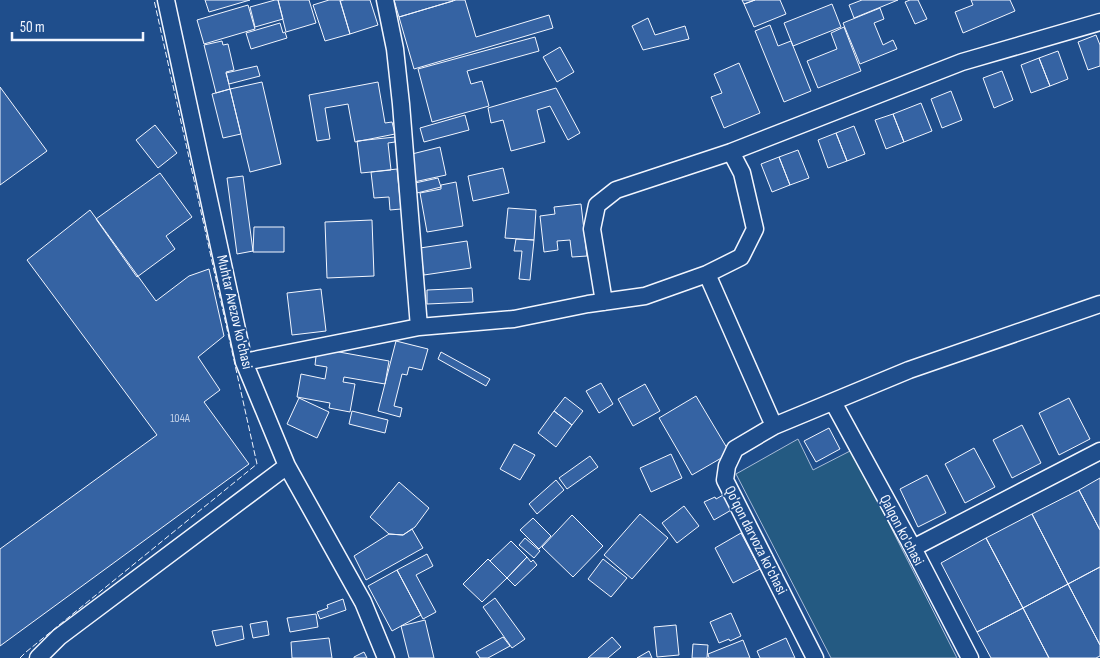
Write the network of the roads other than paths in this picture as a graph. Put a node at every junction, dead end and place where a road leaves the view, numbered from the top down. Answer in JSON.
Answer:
{"nodes":[{"id":1,"x":166,"y":0,"type":"edge"},
{"id":2,"x":385,"y":0,"type":"edge"},
{"id":3,"x":1100,"y":22,"type":"edge"},
{"id":4,"x":731,"y":152,"type":"junction"},
{"id":5,"x":707,"y":274,"type":"junction"},
{"id":6,"x":604,"y":302,"type":"junction"},
{"id":7,"x":1100,"y":304,"type":"edge"},
{"id":8,"x":419,"y":327,"type":"junction"},
{"id":9,"x":244,"y":362,"type":"junction"},
{"id":10,"x":833,"y":402,"type":"junction"},
{"id":11,"x":774,"y":426,"type":"junction"},
{"id":12,"x":1100,"y":451,"type":"edge"},
{"id":13,"x":287,"y":466,"type":"junction"},
{"id":14,"x":913,"y":548,"type":"junction"},
{"id":15,"x":38,"y":658,"type":"edge"},
{"id":16,"x":386,"y":658,"type":"edge"},
{"id":17,"x":816,"y":658,"type":"edge"},
{"id":18,"x":970,"y":658,"type":"edge"}],
"edges":[{"from":1,"to":9,"type":"street","name":"Muhtar Avezov ko'chasi"},
{"from":2,"to":8,"type":"street"},
{"from":3,"to":4,"type":"street"},
{"from":4,"to":5,"type":"street"},
{"from":4,"to":6,"type":"street"},
{"from":5,"to":6,"type":"street"},
{"from":5,"to":11,"type":"street"},
{"from":6,"to":8,"type":"street"},
{"from":7,"to":10,"type":"street","name":"Qo'qon darvoza ko'chasi"},
{"from":8,"to":9,"type":"street"},
{"from":9,"to":13,"type":"street","name":"Muhtar Avezov ko'chasi"},
{"from":10,"to":11,"type":"street","name":"Qo'qon darvoza ko'chasi"},
{"from":10,"to":14,"type":"street","name":"Qalqon ko'chasi"},
{"from":11,"to":17,"type":"street","name":"Qo'qon darvoza ko'chasi"},
{"from":12,"to":14,"type":"street"},
{"from":13,"to":15,"type":"street"},
{"from":13,"to":16,"type":"street","name":"Muhtar Avezov ko'chasi"},
{"from":14,"to":18,"type":"street","name":"Qalqon ko'chasi"}]}
